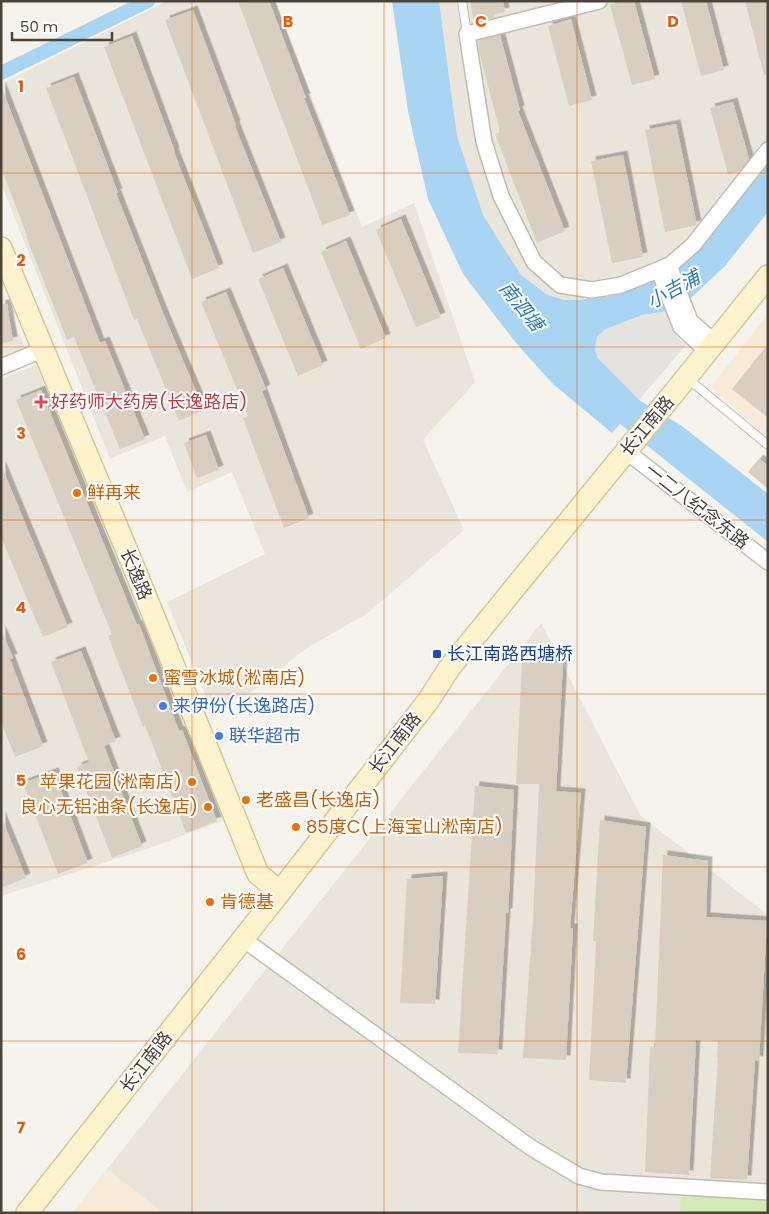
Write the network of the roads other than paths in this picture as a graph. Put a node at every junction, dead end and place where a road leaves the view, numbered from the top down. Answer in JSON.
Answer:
{"nodes":[{"id":1,"x":462,"y":1,"type":"edge"},
{"id":2,"x":599,"y":1,"type":"edge"},
{"id":3,"x":468,"y":34,"type":"junction"},
{"id":4,"x":768,"y":150,"type":"edge"},
{"id":5,"x":1,"y":248,"type":"edge"},
{"id":6,"x":666,"y":274,"type":"junction"},
{"id":7,"x":766,"y":282,"type":"edge"},
{"id":8,"x":711,"y":347,"type":"junction"},
{"id":9,"x":42,"y":350,"type":"junction"},
{"id":10,"x":1,"y":368,"type":"edge"},
{"id":11,"x":683,"y":382,"type":"junction"},
{"id":12,"x":632,"y":444,"type":"junction"},
{"id":13,"x":768,"y":445,"type":"edge"},
{"id":14,"x":768,"y":562,"type":"edge"},
{"id":15,"x":280,"y":892,"type":"junction"},
{"id":16,"x":243,"y":939,"type":"junction"},
{"id":17,"x":768,"y":1192,"type":"edge"},
{"id":18,"x":27,"y":1213,"type":"edge"}],
"edges":[{"from":1,"to":3,"type":"lane"},
{"from":2,"to":3,"type":"street"},
{"from":3,"to":6,"type":"street"},
{"from":4,"to":6,"type":"street"},
{"from":5,"to":9,"type":"main road","name":"长逸路"},
{"from":6,"to":8,"type":"street"},
{"from":7,"to":8,"type":"main road","name":"长江南路"},
{"from":8,"to":11,"type":"main road","name":"长江南路"},
{"from":9,"to":10,"type":"street"},
{"from":9,"to":15,"type":"main road","name":"长逸路"},
{"from":11,"to":12,"type":"main road","name":"长江南路"},
{"from":11,"to":13,"type":"lane"},
{"from":12,"to":14,"type":"street","name":"一二八纪念东路"},
{"from":12,"to":15,"type":"main road","name":"长江南路"},
{"from":15,"to":16,"type":"main road","name":"长江南路"},
{"from":16,"to":17,"type":"street"},
{"from":16,"to":18,"type":"main road","name":"长江南路"}]}
